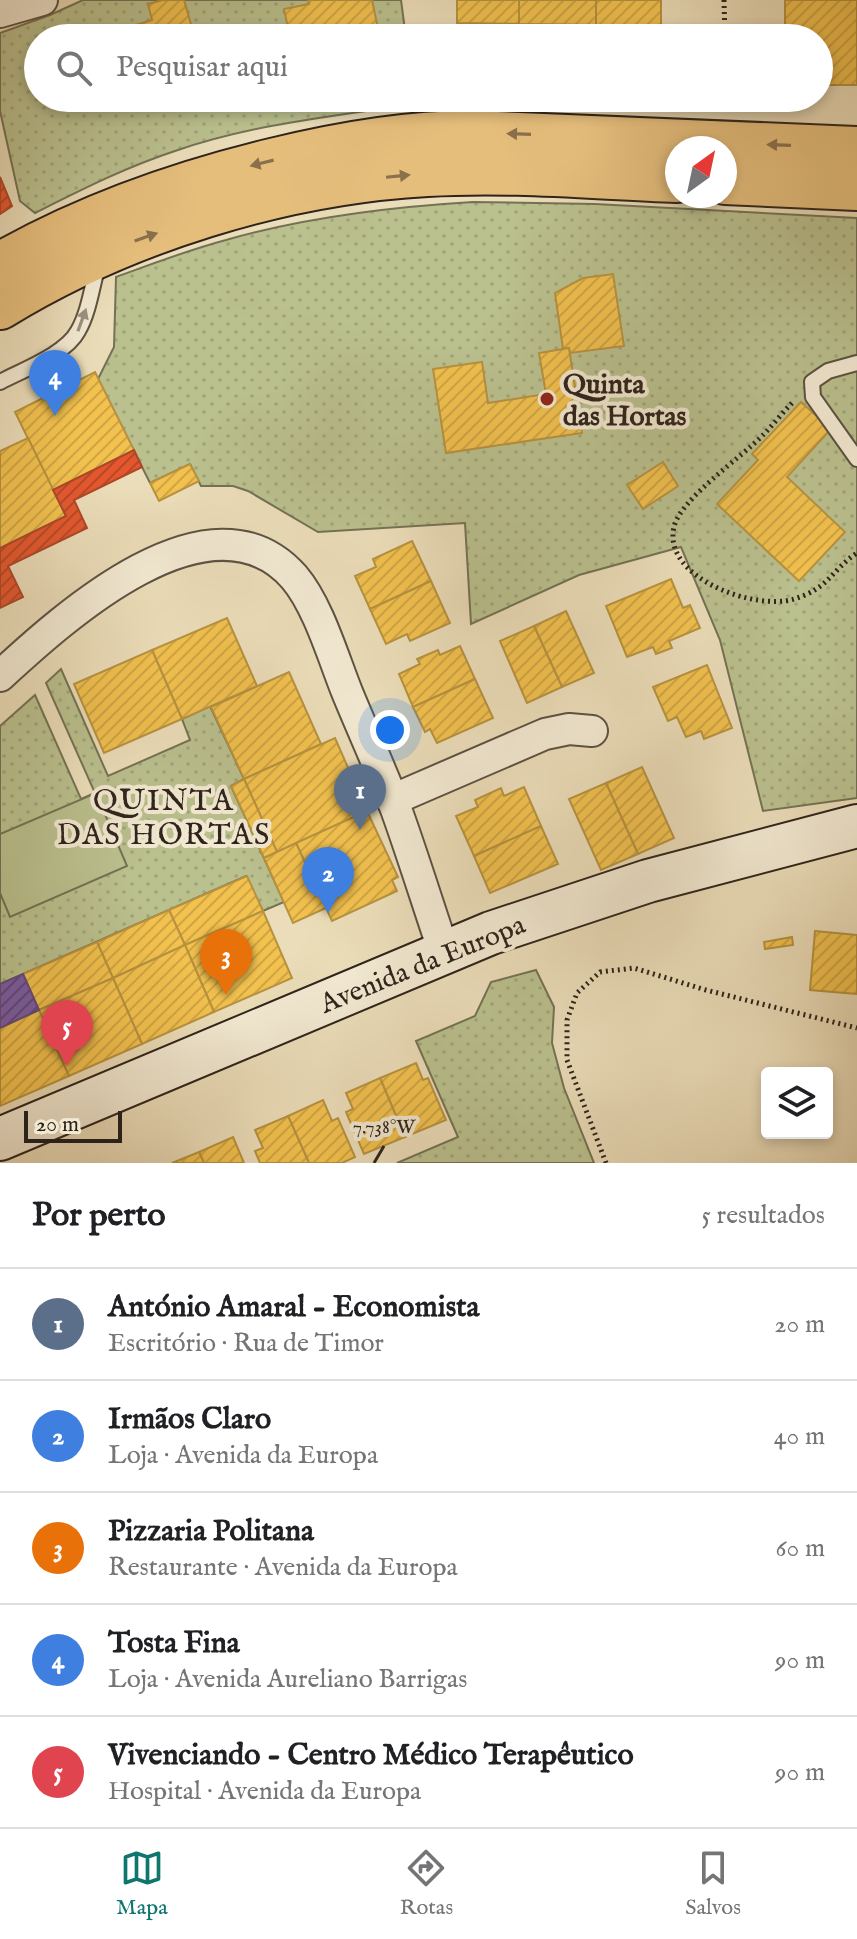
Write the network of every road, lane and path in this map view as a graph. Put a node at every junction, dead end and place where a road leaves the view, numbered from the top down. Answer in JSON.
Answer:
{"nodes":[{"id":1,"x":42,"y":0,"type":"edge"},
{"id":2,"x":724,"y":0,"type":"edge"},
{"id":3,"x":0,"y":12,"type":"edge"},
{"id":4,"x":725,"y":24,"type":"edge"},
{"id":5,"x":857,"y":149,"type":"edge"},
{"id":6,"x":665,"y":180,"type":"edge"},
{"id":7,"x":737,"y":183,"type":"edge"},
{"id":8,"x":857,"y":188,"type":"edge"},
{"id":9,"x":101,"y":254,"type":"junction"},
{"id":10,"x":4,"y":260,"type":"edge"},
{"id":11,"x":0,"y":307,"type":"edge"},
{"id":12,"x":857,"y":363,"type":"edge"},
{"id":13,"x":0,"y":382,"type":"edge"},
{"id":14,"x":812,"y":382,"type":"junction"},
{"id":15,"x":857,"y":459,"type":"edge"},
{"id":16,"x":857,"y":553,"type":"edge"},
{"id":17,"x":0,"y":676,"type":"edge"},
{"id":18,"x":592,"y":731,"type":"dead end"},
{"id":19,"x":392,"y":800,"type":"junction"},
{"id":20,"x":857,"y":826,"type":"edge"},
{"id":21,"x":857,"y":848,"type":"edge"},
{"id":22,"x":444,"y":952,"type":"junction"},
{"id":23,"x":857,"y":1028,"type":"edge"},
{"id":24,"x":0,"y":1139,"type":"edge"},
{"id":25,"x":0,"y":1160,"type":"edge"},
{"id":26,"x":606,"y":1163,"type":"edge"}],
"edges":[{"from":1,"to":3,"type":"street"},
{"from":2,"to":4,"type":"path"},
{"from":5,"to":10,"type":"main road","one_way":true},
{"from":9,"to":6,"type":"main road","one_way":true},
{"from":7,"to":8,"type":"main road"},
{"from":9,"to":11,"type":"main road"},
{"from":13,"to":9,"type":"lane","one_way":true},
{"from":12,"to":14,"type":"lane"},
{"from":14,"to":15,"type":"lane"},
{"from":14,"to":16,"type":"path"},
{"from":17,"to":19,"type":"street"},
{"from":18,"to":19,"type":"street"},
{"from":19,"to":22,"type":"street"},
{"from":20,"to":22,"type":"main road","name":"Avenida da Europa"},
{"from":21,"to":25,"type":"main road","name":"Avenida da Europa"},
{"from":22,"to":24,"type":"main road","name":"Avenida da Europa"},
{"from":23,"to":26,"type":"path"}]}
